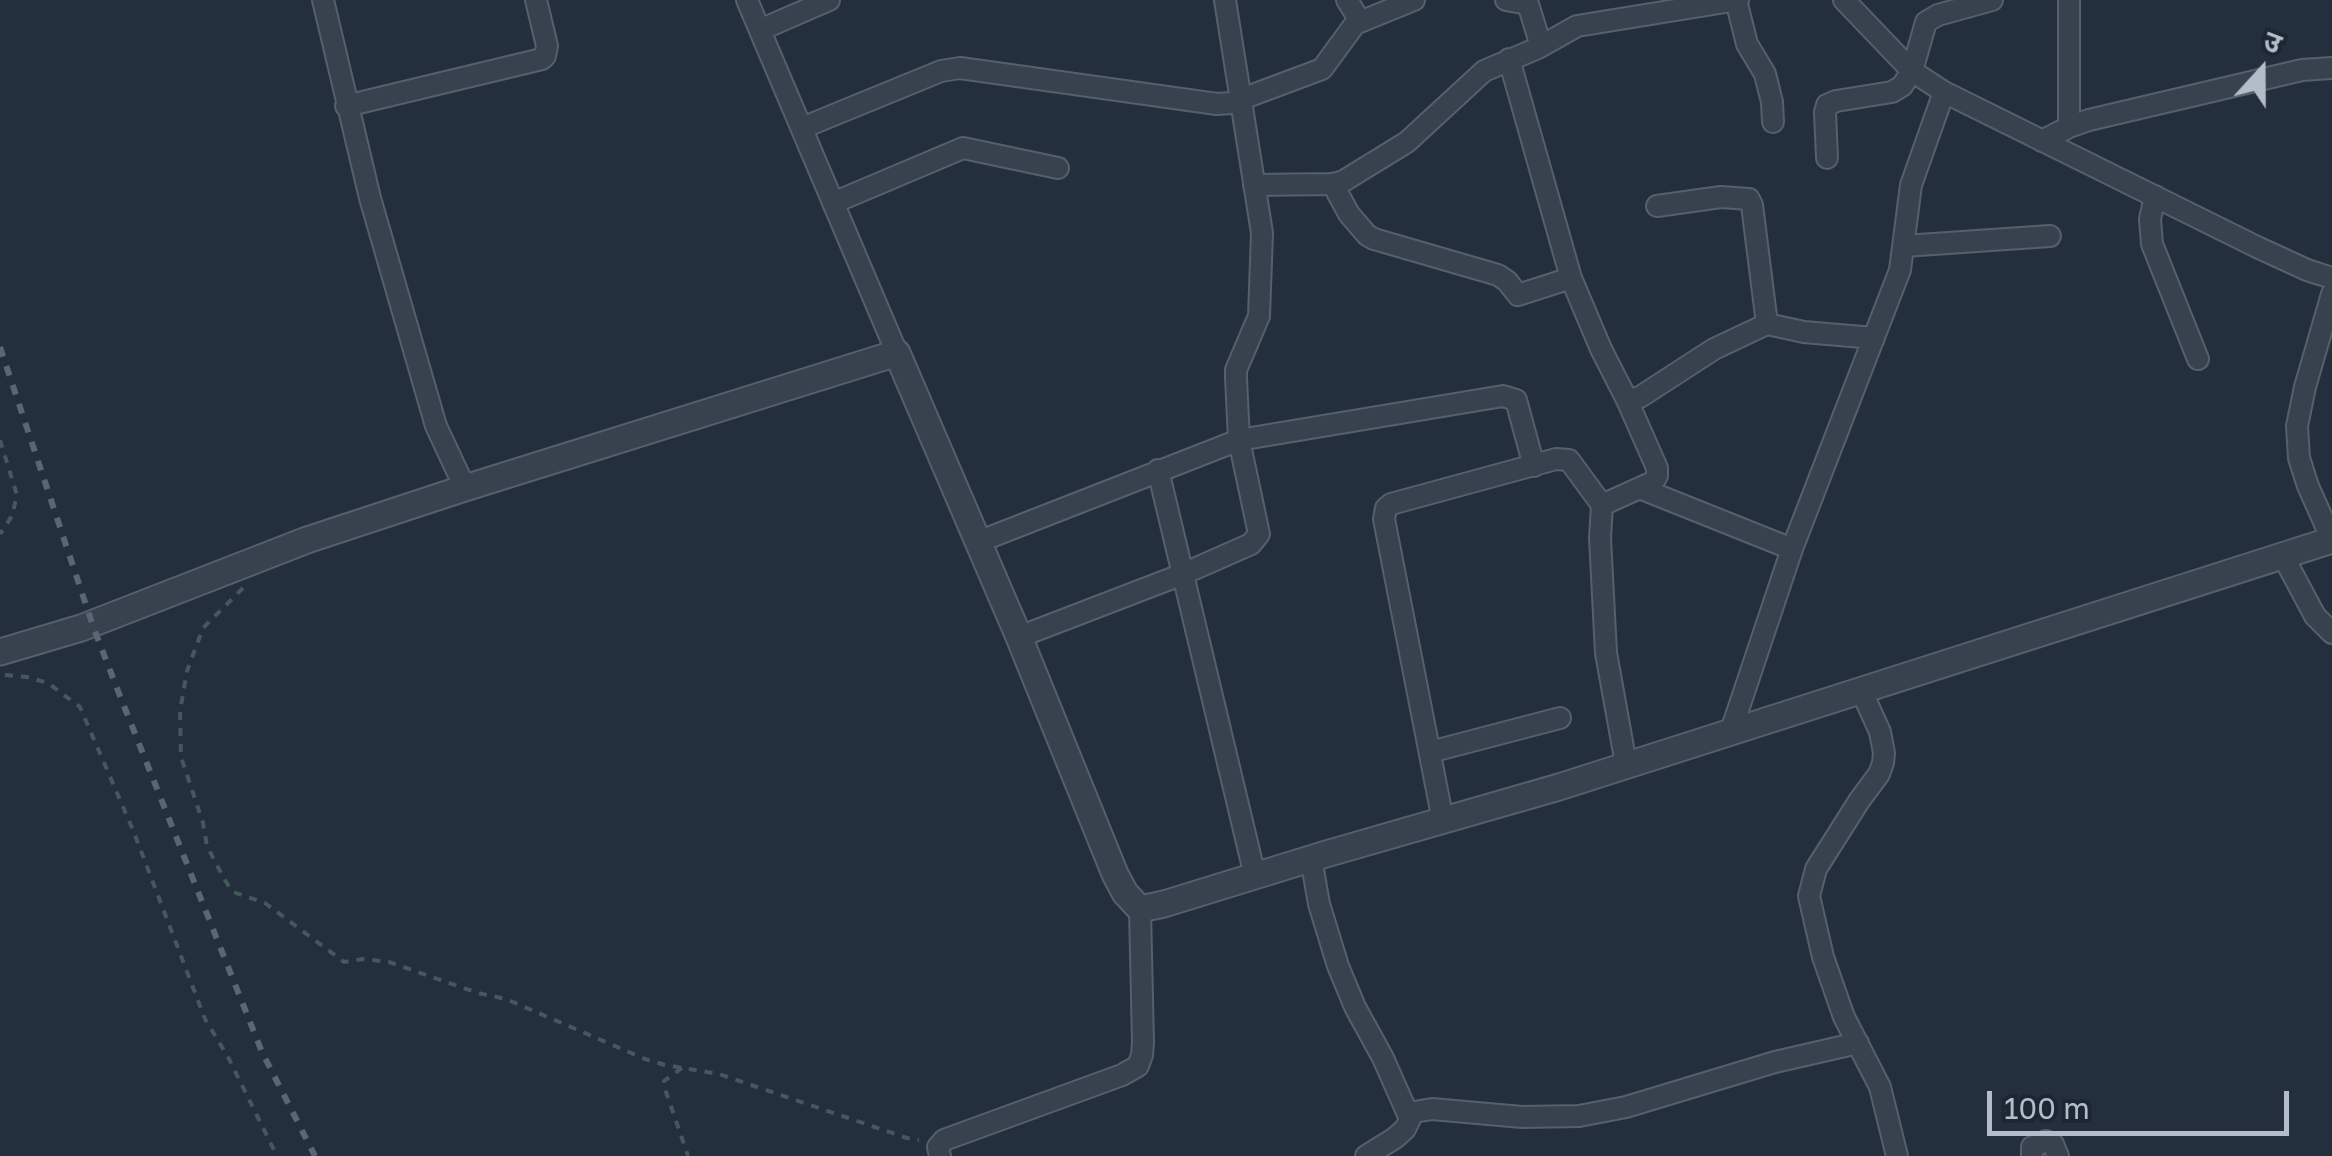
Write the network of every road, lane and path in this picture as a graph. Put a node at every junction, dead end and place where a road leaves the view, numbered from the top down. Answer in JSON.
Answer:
{"nodes":[{"id":1,"x":323,"y":0,"type":"edge"},
{"id":2,"x":536,"y":0,"type":"edge"},
{"id":3,"x":747,"y":0,"type":"edge"},
{"id":4,"x":830,"y":0,"type":"edge"},
{"id":5,"x":1225,"y":0,"type":"edge"},
{"id":6,"x":1347,"y":0,"type":"edge"},
{"id":7,"x":1414,"y":0,"type":"edge"},
{"id":8,"x":1506,"y":0,"type":"edge"},
{"id":9,"x":1737,"y":0,"type":"edge"},
{"id":10,"x":1844,"y":0,"type":"edge"},
{"id":11,"x":1992,"y":0,"type":"edge"},
{"id":12,"x":2069,"y":0,"type":"edge"},
{"id":13,"x":1360,"y":20,"type":"junction"},
{"id":14,"x":760,"y":30,"type":"junction"},
{"id":15,"x":1541,"y":46,"type":"junction"},
{"id":16,"x":1509,"y":59,"type":"junction"},
{"id":17,"x":2332,"y":68,"type":"edge"},
{"id":18,"x":1912,"y":71,"type":"junction"},
{"id":19,"x":1944,"y":92,"type":"junction"},
{"id":20,"x":1242,"y":101,"type":"junction"},
{"id":21,"x":346,"y":106,"type":"junction"},
{"id":22,"x":1773,"y":122,"type":"dead end"},
{"id":23,"x":2069,"y":127,"type":"junction"},
{"id":24,"x":802,"y":128,"type":"junction"},
{"id":25,"x":2042,"y":141,"type":"junction"},
{"id":26,"x":1827,"y":158,"type":"dead end"},
{"id":27,"x":1058,"y":168,"type":"dead end"},
{"id":28,"x":1340,"y":182,"type":"junction"},
{"id":29,"x":1254,"y":185,"type":"junction"},
{"id":30,"x":2155,"y":196,"type":"junction"},
{"id":31,"x":833,"y":203,"type":"junction"},
{"id":32,"x":1657,"y":206,"type":"dead end"},
{"id":33,"x":2050,"y":236,"type":"dead end"},
{"id":34,"x":1904,"y":246,"type":"junction"},
{"id":35,"x":1570,"y":278,"type":"junction"},
{"id":36,"x":2332,"y":278,"type":"edge"},
{"id":37,"x":2332,"y":294,"type":"edge"},
{"id":38,"x":1767,"y":324,"type":"junction"},
{"id":39,"x":1874,"y":338,"type":"junction"},
{"id":40,"x":897,"y":353,"type":"junction"},
{"id":41,"x":2198,"y":359,"type":"dead end"},
{"id":42,"x":1627,"y":400,"type":"junction"},
{"id":43,"x":0,"y":440,"type":"edge"},
{"id":44,"x":1238,"y":440,"type":"junction"},
{"id":45,"x":1534,"y":466,"type":"junction"},
{"id":46,"x":1158,"y":470,"type":"junction"},
{"id":47,"x":465,"y":488,"type":"junction"},
{"id":48,"x":1642,"y":488,"type":"junction"},
{"id":49,"x":1602,"y":505,"type":"junction"},
{"id":50,"x":0,"y":534,"type":"edge"},
{"id":51,"x":2332,"y":540,"type":"edge"},
{"id":52,"x":978,"y":542,"type":"junction"},
{"id":53,"x":1792,"y":548,"type":"junction"},
{"id":54,"x":2282,"y":556,"type":"junction"},
{"id":55,"x":249,"y":562,"type":"junction"},
{"id":56,"x":1184,"y":574,"type":"junction"},
{"id":57,"x":2332,"y":633,"type":"edge"},
{"id":58,"x":1019,"y":637,"type":"junction"},
{"id":59,"x":0,"y":652,"type":"edge"},
{"id":60,"x":0,"y":675,"type":"edge"},
{"id":61,"x":1861,"y":690,"type":"junction"},
{"id":62,"x":1560,"y":718,"type":"dead end"},
{"id":63,"x":1730,"y":731,"type":"junction"},
{"id":64,"x":1430,"y":752,"type":"junction"},
{"id":65,"x":1626,"y":764,"type":"junction"},
{"id":66,"x":1443,"y":821,"type":"junction"},
{"id":67,"x":1311,"y":858,"type":"junction"},
{"id":68,"x":1255,"y":876,"type":"junction"},
{"id":69,"x":1140,"y":909,"type":"junction"},
{"id":70,"x":1858,"y":1043,"type":"junction"},
{"id":71,"x":682,"y":1068,"type":"junction"},
{"id":72,"x":1408,"y":1113,"type":"junction"},
{"id":73,"x":940,"y":1150,"type":"edge"},
{"id":74,"x":277,"y":1156,"type":"edge"},
{"id":75,"x":688,"y":1156,"type":"edge"},
{"id":76,"x":1366,"y":1156,"type":"edge"},
{"id":77,"x":1897,"y":1156,"type":"edge"},
{"id":78,"x":2032,"y":1156,"type":"edge"},
{"id":79,"x":2058,"y":1156,"type":"edge"}],
"edges":[{"from":1,"to":21,"type":"street"},
{"from":2,"to":21,"type":"street"},
{"from":3,"to":14,"type":"street"},
{"from":4,"to":14,"type":"street"},
{"from":5,"to":20,"type":"street"},
{"from":6,"to":13,"type":"street"},
{"from":7,"to":13,"type":"street"},
{"from":8,"to":15,"type":"street"},
{"from":9,"to":15,"type":"street"},
{"from":9,"to":22,"type":"street"},
{"from":10,"to":18,"type":"street"},
{"from":11,"to":18,"type":"street"},
{"from":12,"to":23,"type":"street"},
{"from":13,"to":20,"type":"street"},
{"from":14,"to":24,"type":"street"},
{"from":15,"to":16,"type":"street"},
{"from":16,"to":28,"type":"street"},
{"from":16,"to":35,"type":"street"},
{"from":17,"to":23,"type":"street"},
{"from":18,"to":19,"type":"street"},
{"from":18,"to":26,"type":"street"},
{"from":19,"to":25,"type":"street"},
{"from":19,"to":34,"type":"street"},
{"from":20,"to":24,"type":"street"},
{"from":20,"to":29,"type":"street"},
{"from":21,"to":47,"type":"street"},
{"from":23,"to":25,"type":"street"},
{"from":24,"to":31,"type":"street"},
{"from":25,"to":30,"type":"street"},
{"from":27,"to":31,"type":"street"},
{"from":28,"to":29,"type":"street"},
{"from":28,"to":35,"type":"street"},
{"from":29,"to":44,"type":"street"},
{"from":30,"to":36,"type":"street"},
{"from":30,"to":41,"type":"street"},
{"from":31,"to":40,"type":"street"},
{"from":32,"to":38,"type":"street"},
{"from":33,"to":34,"type":"street"},
{"from":34,"to":39,"type":"street"},
{"from":35,"to":42,"type":"street"},
{"from":37,"to":51,"type":"street"},
{"from":38,"to":39,"type":"street"},
{"from":38,"to":42,"type":"street"},
{"from":39,"to":53,"type":"street"},
{"from":40,"to":47,"type":"street"},
{"from":40,"to":52,"type":"street"},
{"from":42,"to":48,"type":"street"},
{"from":43,"to":50,"type":"path"},
{"from":44,"to":45,"type":"street"},
{"from":44,"to":46,"type":"street"},
{"from":44,"to":56,"type":"street"},
{"from":45,"to":49,"type":"street"},
{"from":45,"to":64,"type":"street"},
{"from":46,"to":52,"type":"street"},
{"from":46,"to":56,"type":"street"},
{"from":47,"to":55,"type":"street"},
{"from":48,"to":49,"type":"street"},
{"from":48,"to":53,"type":"street"},
{"from":49,"to":65,"type":"street"},
{"from":51,"to":54,"type":"street"},
{"from":52,"to":58,"type":"street"},
{"from":53,"to":63,"type":"street"},
{"from":54,"to":57,"type":"street"},
{"from":54,"to":61,"type":"street"},
{"from":55,"to":59,"type":"street"},
{"from":55,"to":71,"type":"path"},
{"from":56,"to":58,"type":"street"},
{"from":56,"to":68,"type":"street"},
{"from":58,"to":69,"type":"street"},
{"from":60,"to":74,"type":"path"},
{"from":61,"to":63,"type":"street"},
{"from":61,"to":70,"type":"street"},
{"from":62,"to":64,"type":"street"},
{"from":63,"to":65,"type":"street"},
{"from":64,"to":66,"type":"street"},
{"from":65,"to":66,"type":"street"},
{"from":66,"to":67,"type":"street"},
{"from":67,"to":68,"type":"street"},
{"from":67,"to":72,"type":"street"},
{"from":68,"to":69,"type":"street"},
{"from":69,"to":73,"type":"street"},
{"from":70,"to":72,"type":"street"},
{"from":70,"to":77,"type":"street"},
{"from":71,"to":73,"type":"path"},
{"from":71,"to":75,"type":"path"},
{"from":72,"to":76,"type":"street"},
{"from":78,"to":79,"type":"street"}]}
